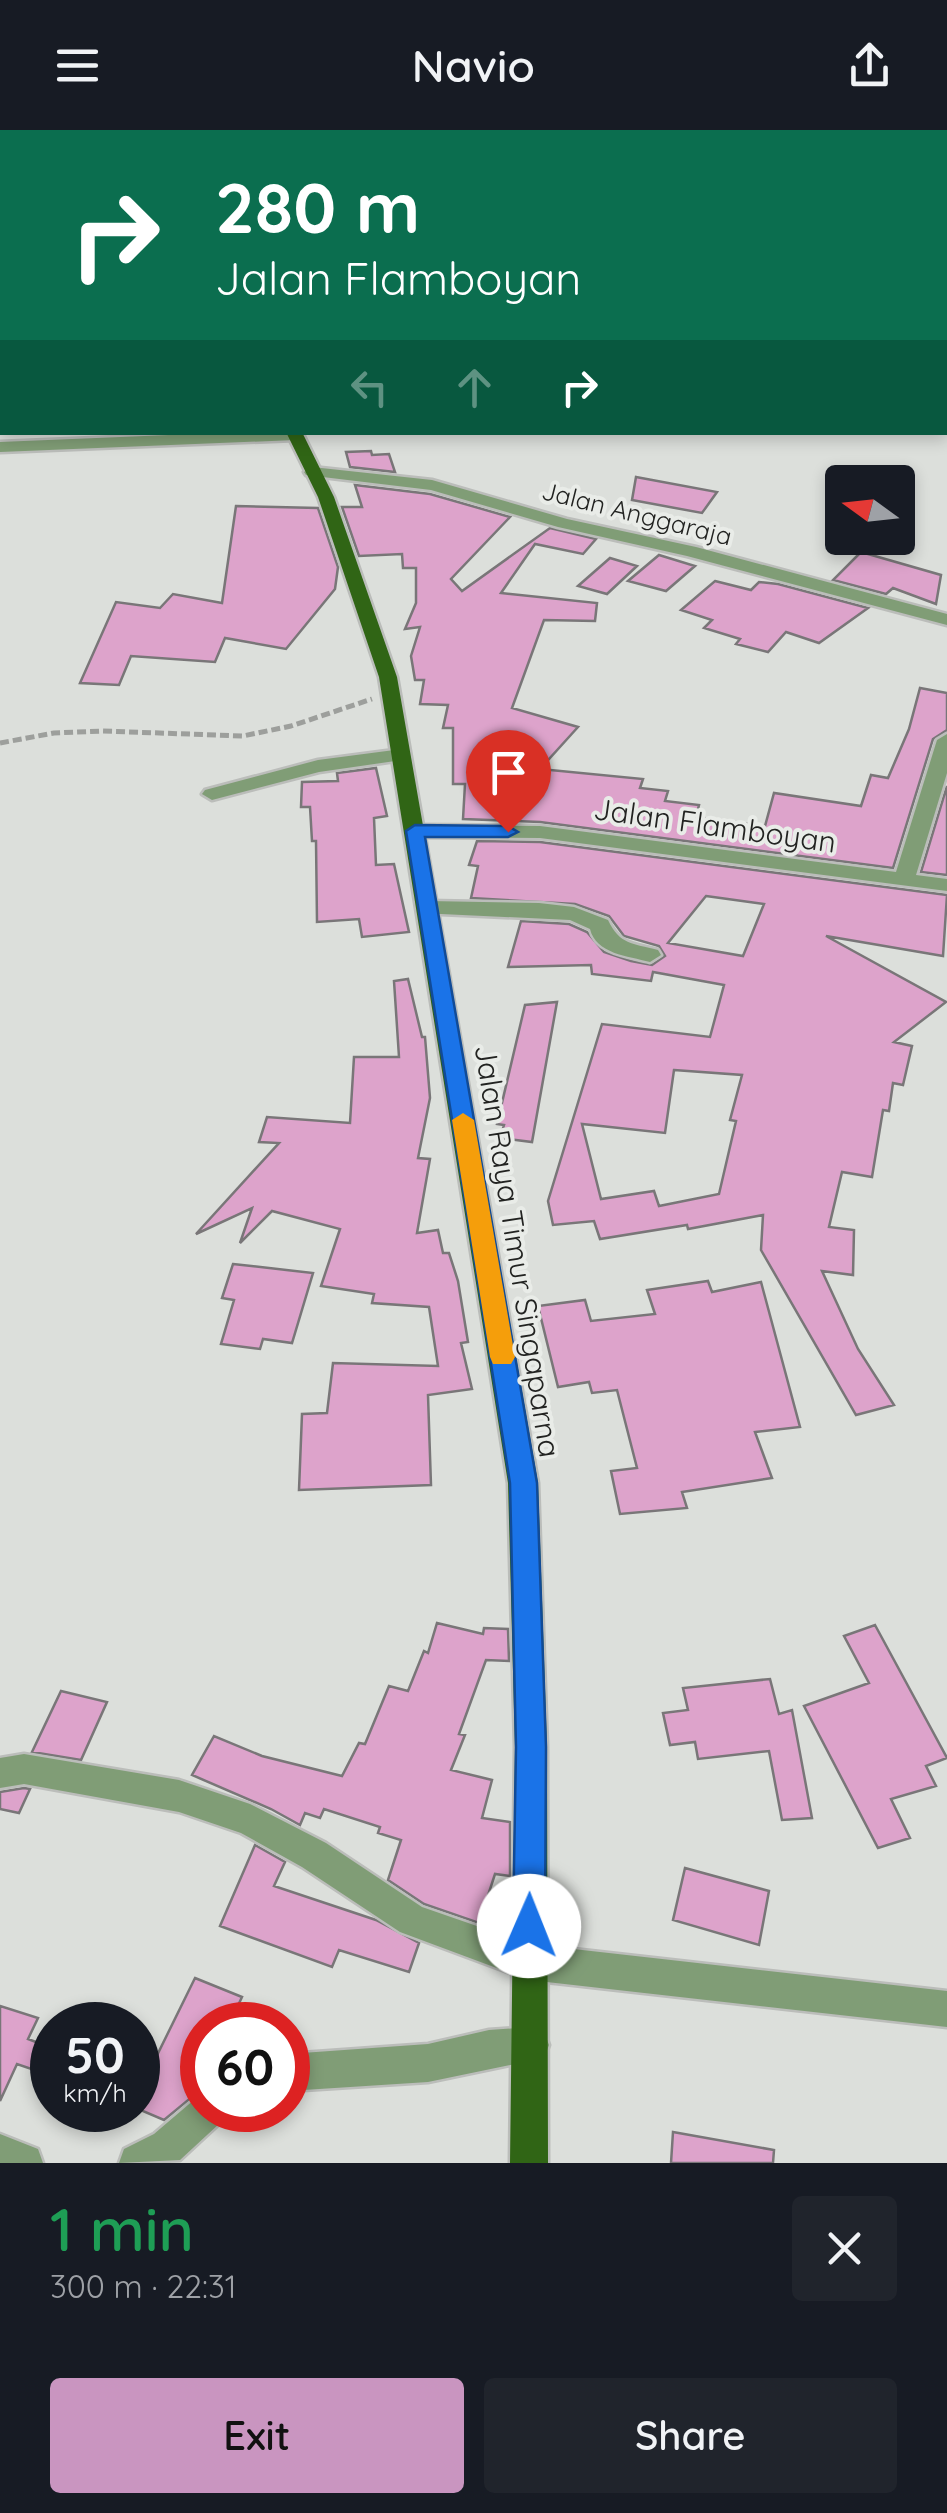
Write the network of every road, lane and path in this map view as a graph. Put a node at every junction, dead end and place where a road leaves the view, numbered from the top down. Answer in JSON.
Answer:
{"nodes":[{"id":1,"x":271,"y":435,"type":"edge"},
{"id":2,"x":294,"y":435,"type":"edge"},
{"id":3,"x":0,"y":447,"type":"edge"},
{"id":4,"x":312,"y":472,"type":"junction"},
{"id":5,"x":947,"y":620,"type":"edge"},
{"id":6,"x":391,"y":693,"type":"junction"},
{"id":7,"x":947,"y":740,"type":"edge"},
{"id":8,"x":0,"y":743,"type":"edge"},
{"id":9,"x":402,"y":755,"type":"junction"},
{"id":10,"x":212,"y":794,"type":"dead end"},
{"id":11,"x":415,"y":831,"type":"junction"},
{"id":12,"x":904,"y":880,"type":"junction"},
{"id":13,"x":947,"y":885,"type":"edge"},
{"id":14,"x":428,"y":908,"type":"junction"},
{"id":15,"x":650,"y":956,"type":"dead end"},
{"id":16,"x":0,"y":1773,"type":"edge"},
{"id":17,"x":528,"y":1962,"type":"junction"},
{"id":18,"x":947,"y":2009,"type":"edge"},
{"id":19,"x":531,"y":2046,"type":"junction"},
{"id":20,"x":310,"y":2071,"type":"edge"},
{"id":21,"x":183,"y":2132,"type":"edge"},
{"id":22,"x":0,"y":2154,"type":"edge"},
{"id":23,"x":24,"y":2163,"type":"edge"},
{"id":24,"x":138,"y":2163,"type":"edge"},
{"id":25,"x":529,"y":2163,"type":"edge"}],
"edges":[{"from":1,"to":3,"type":"street"},
{"from":2,"to":4,"type":"main road","name":"Jalan Raya Timur Singaparna"},
{"from":4,"to":5,"type":"street","name":"Jalan Anggaraja"},
{"from":4,"to":6,"type":"main road","name":"Jalan Raya Timur Singaparna"},
{"from":6,"to":8,"type":"path"},
{"from":6,"to":9,"type":"main road","name":"Jalan Raya Timur Singaparna"},
{"from":7,"to":12,"type":"street"},
{"from":9,"to":10,"type":"street"},
{"from":9,"to":11,"type":"main road","name":"Jalan Raya Timur Singaparna"},
{"from":11,"to":12,"type":"street","name":"Jalan Flamboyan"},
{"from":11,"to":14,"type":"main road","name":"Jalan Raya Timur Singaparna"},
{"from":12,"to":13,"type":"street","name":"Jalan Flamboyan"},
{"from":14,"to":15,"type":"street"},
{"from":14,"to":17,"type":"main road","name":"Jalan Raya Timur Singaparna"},
{"from":16,"to":17,"type":"street"},
{"from":17,"to":18,"type":"street"},
{"from":17,"to":19,"type":"main road","name":"Jalan Raya Timur Singaparna"},
{"from":19,"to":20,"type":"street"},
{"from":19,"to":25,"type":"main road","name":"Jalan Raya Timur Singaparna"},
{"from":21,"to":24,"type":"street"},
{"from":22,"to":23,"type":"street"}]}
